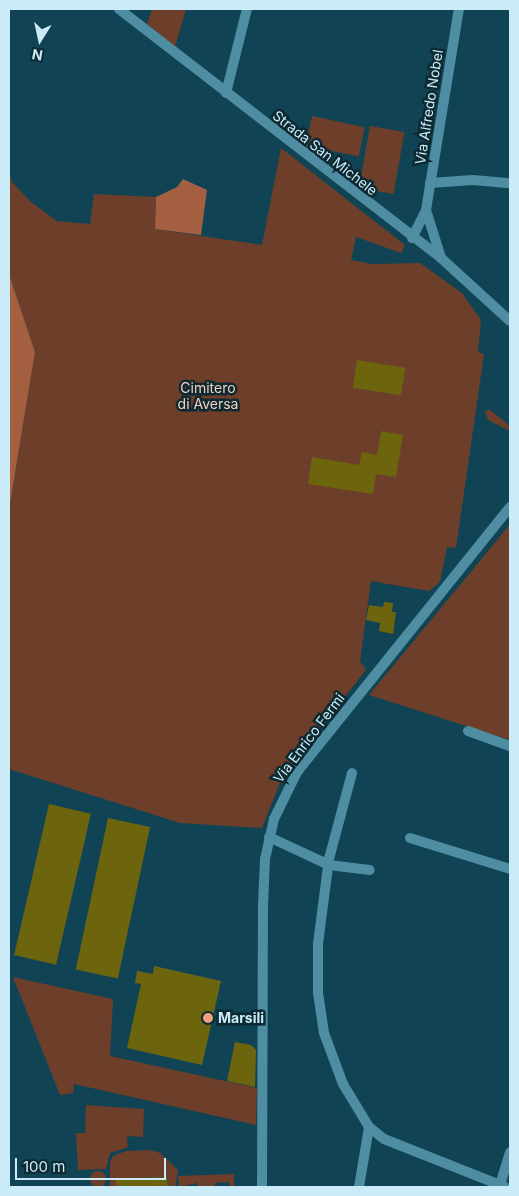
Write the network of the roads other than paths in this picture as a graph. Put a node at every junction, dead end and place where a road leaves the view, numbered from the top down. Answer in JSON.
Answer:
{"nodes":[{"id":1,"x":120,"y":9,"type":"edge"},
{"id":2,"x":246,"y":9,"type":"edge"},
{"id":3,"x":459,"y":9,"type":"edge"},
{"id":4,"x":226,"y":93,"type":"junction"},
{"id":5,"x":430,"y":183,"type":"junction"},
{"id":6,"x":510,"y":184,"type":"edge"},
{"id":7,"x":426,"y":210,"type":"junction"},
{"id":8,"x":412,"y":238,"type":"junction"},
{"id":9,"x":441,"y":258,"type":"junction"},
{"id":10,"x":510,"y":321,"type":"edge"},
{"id":11,"x":510,"y":507,"type":"edge"},
{"id":12,"x":468,"y":731,"type":"dead end"},
{"id":13,"x":510,"y":746,"type":"edge"},
{"id":14,"x":352,"y":774,"type":"dead end"},
{"id":15,"x":269,"y":837,"type":"junction"},
{"id":16,"x":410,"y":838,"type":"dead end"},
{"id":17,"x":328,"y":865,"type":"junction"},
{"id":18,"x":510,"y":869,"type":"edge"},
{"id":19,"x":370,"y":870,"type":"dead end"},
{"id":20,"x":369,"y":1127,"type":"junction"},
{"id":21,"x":510,"y":1153,"type":"edge"},
{"id":22,"x":485,"y":1183,"type":"edge"},
{"id":23,"x":502,"y":1186,"type":"edge"},
{"id":24,"x":262,"y":1187,"type":"edge"},
{"id":25,"x":359,"y":1187,"type":"edge"}],
"edges":[{"from":1,"to":4,"type":"street","name":"Strada San Michele"},
{"from":2,"to":4,"type":"street"},
{"from":3,"to":5,"type":"street","name":"Via Alfredo Nobel"},
{"from":4,"to":8,"type":"street","name":"Strada San Michele"},
{"from":5,"to":6,"type":"street"},
{"from":5,"to":7,"type":"street","name":"Via Alfredo Nobel"},
{"from":7,"to":8,"type":"street","name":"Via Alfredo Nobel"},
{"from":7,"to":9,"type":"street","name":"Via Alfredo Nobel"},
{"from":8,"to":9,"type":"street","name":"Strada San Michele"},
{"from":9,"to":10,"type":"street","name":"Strada San Michele"},
{"from":11,"to":15,"type":"street","name":"Via Enrico Fermi"},
{"from":12,"to":13,"type":"street"},
{"from":14,"to":17,"type":"street"},
{"from":15,"to":17,"type":"street"},
{"from":15,"to":24,"type":"street","name":"Via Enrico Fermi"},
{"from":16,"to":18,"type":"street"},
{"from":17,"to":19,"type":"street"},
{"from":17,"to":20,"type":"street"},
{"from":20,"to":22,"type":"street"},
{"from":20,"to":25,"type":"street"},
{"from":21,"to":23,"type":"street"},
{"from":22,"to":23,"type":"street"}]}
